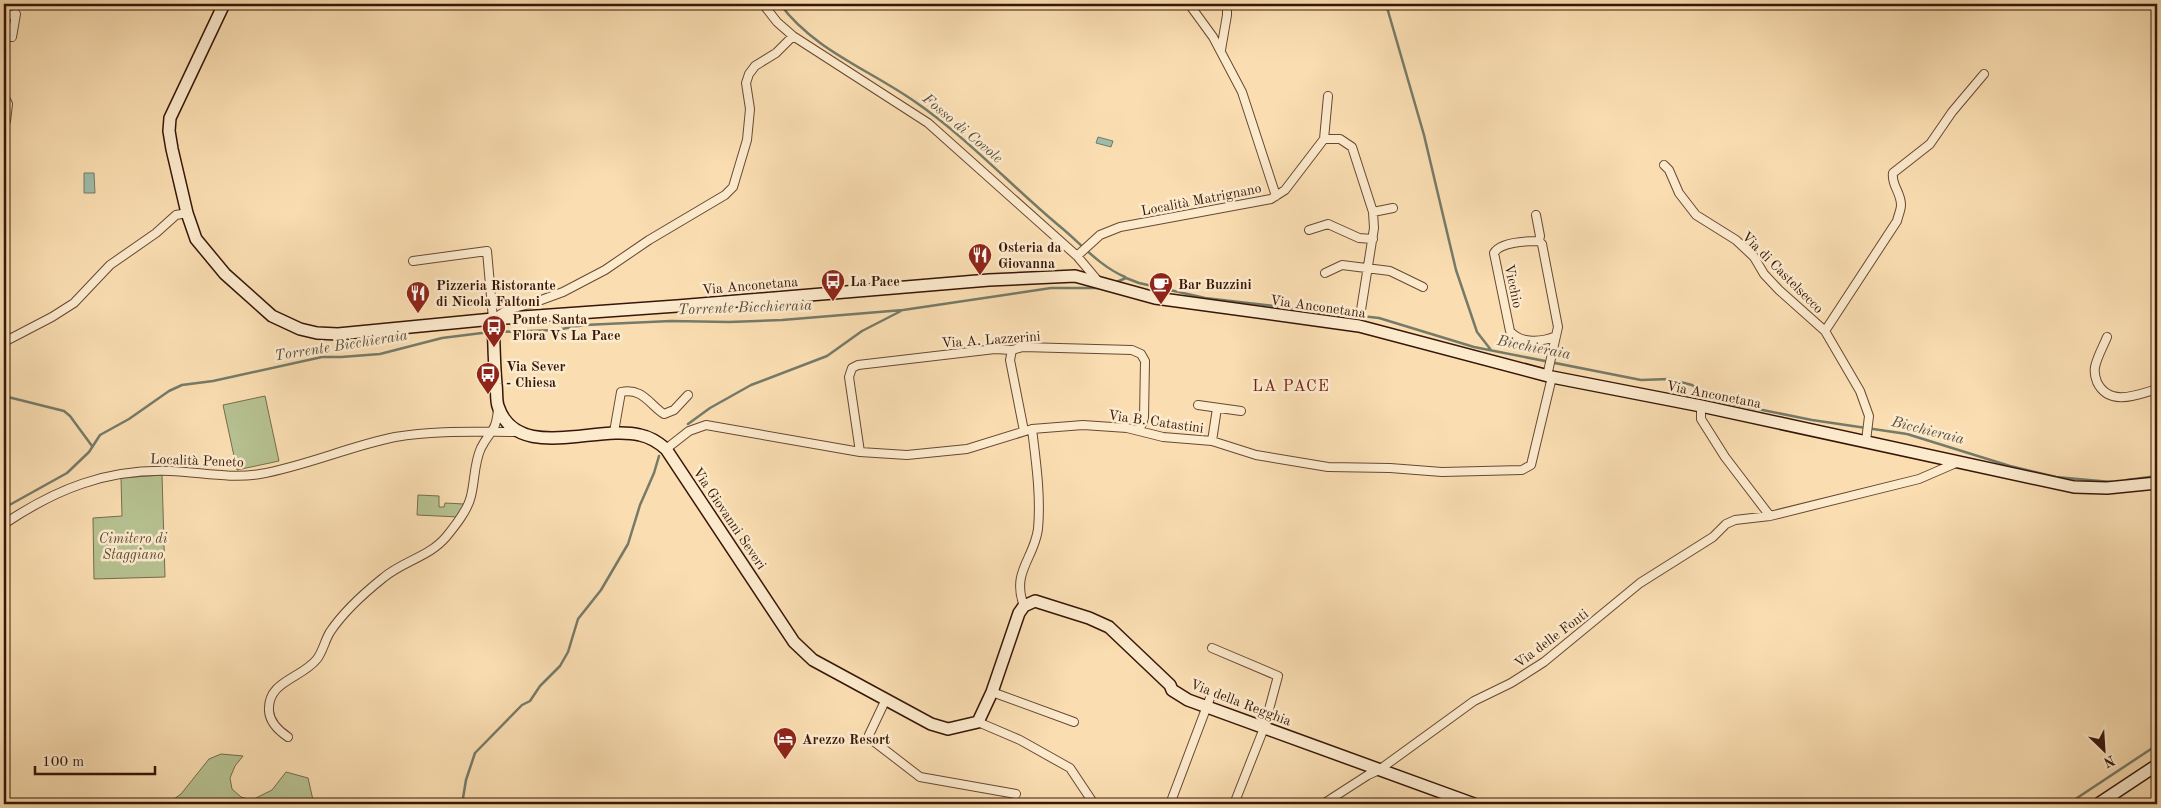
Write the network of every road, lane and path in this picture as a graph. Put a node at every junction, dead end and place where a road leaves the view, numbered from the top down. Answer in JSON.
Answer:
{"nodes":[{"id":1,"x":224,"y":4,"type":"edge"},
{"id":2,"x":763,"y":4,"type":"edge"},
{"id":3,"x":1189,"y":4,"type":"edge"},
{"id":4,"x":1227,"y":4,"type":"edge"},
{"id":5,"x":4,"y":16,"type":"edge"},
{"id":6,"x":793,"y":36,"type":"junction"},
{"id":7,"x":12,"y":37,"type":"dead end"},
{"id":8,"x":1220,"y":50,"type":"junction"},
{"id":9,"x":1984,"y":74,"type":"dead end"},
{"id":10,"x":4,"y":96,"type":"edge"},
{"id":11,"x":1328,"y":96,"type":"dead end"},
{"id":12,"x":6,"y":121,"type":"dead end"},
{"id":13,"x":1324,"y":139,"type":"junction"},
{"id":14,"x":1664,"y":165,"type":"dead end"},
{"id":15,"x":1276,"y":196,"type":"junction"},
{"id":16,"x":1393,"y":208,"type":"dead end"},
{"id":17,"x":1373,"y":212,"type":"junction"},
{"id":18,"x":187,"y":213,"type":"junction"},
{"id":19,"x":1536,"y":215,"type":"dead end"},
{"id":20,"x":1309,"y":230,"type":"dead end"},
{"id":21,"x":1373,"y":239,"type":"junction"},
{"id":22,"x":1539,"y":241,"type":"junction"},
{"id":23,"x":1080,"y":255,"type":"junction"},
{"id":24,"x":413,"y":261,"type":"dead end"},
{"id":25,"x":1368,"y":268,"type":"junction"},
{"id":26,"x":1325,"y":273,"type":"dead end"},
{"id":27,"x":1098,"y":281,"type":"junction"},
{"id":28,"x":1423,"y":287,"type":"dead end"},
{"id":29,"x":1361,"y":310,"type":"dead end"},
{"id":30,"x":493,"y":328,"type":"junction"},
{"id":31,"x":1825,"y":331,"type":"junction"},
{"id":32,"x":1556,"y":336,"type":"junction"},
{"id":33,"x":2107,"y":337,"type":"dead end"},
{"id":34,"x":4,"y":342,"type":"edge"},
{"id":35,"x":1012,"y":350,"type":"junction"},
{"id":36,"x":1549,"y":374,"type":"junction"},
{"id":37,"x":2157,"y":389,"type":"edge"},
{"id":38,"x":688,"y":395,"type":"dead end"},
{"id":39,"x":498,"y":406,"type":"junction"},
{"id":40,"x":1198,"y":406,"type":"dead end"},
{"id":41,"x":1700,"y":406,"type":"junction"},
{"id":42,"x":1217,"y":408,"type":"junction"},
{"id":43,"x":1241,"y":411,"type":"dead end"},
{"id":44,"x":1028,"y":430,"type":"junction"},
{"id":45,"x":1140,"y":430,"type":"junction"},
{"id":46,"x":493,"y":432,"type":"junction"},
{"id":47,"x":516,"y":432,"type":"junction"},
{"id":48,"x":614,"y":432,"type":"junction"},
{"id":49,"x":1867,"y":437,"type":"junction"},
{"id":50,"x":1212,"y":441,"type":"junction"},
{"id":51,"x":666,"y":449,"type":"junction"},
{"id":52,"x":860,"y":452,"type":"junction"},
{"id":53,"x":1956,"y":463,"type":"junction"},
{"id":54,"x":2157,"y":483,"type":"edge"},
{"id":55,"x":1770,"y":516,"type":"junction"},
{"id":56,"x":4,"y":524,"type":"edge"},
{"id":57,"x":1024,"y":606,"type":"junction"},
{"id":58,"x":1212,"y":648,"type":"dead end"},
{"id":59,"x":992,"y":692,"type":"junction"},
{"id":60,"x":886,"y":700,"type":"junction"},
{"id":61,"x":1208,"y":703,"type":"junction"},
{"id":62,"x":978,"y":722,"type":"junction"},
{"id":63,"x":1074,"y":722,"type":"dead end"},
{"id":64,"x":1264,"y":728,"type":"junction"},
{"id":65,"x":288,"y":737,"type":"dead end"},
{"id":66,"x":2157,"y":765,"type":"edge"},
{"id":67,"x":1379,"y":770,"type":"junction"},
{"id":68,"x":1016,"y":794,"type":"dead end"},
{"id":69,"x":1094,"y":804,"type":"edge"},
{"id":70,"x":1170,"y":804,"type":"edge"},
{"id":71,"x":1234,"y":804,"type":"edge"},
{"id":72,"x":1323,"y":804,"type":"edge"},
{"id":73,"x":1474,"y":804,"type":"edge"},
{"id":74,"x":2098,"y":804,"type":"edge"}],
"edges":[{"from":1,"to":18,"type":"main road","name":"Via Anconetana"},
{"from":2,"to":6,"type":"street"},
{"from":3,"to":8,"type":"street"},
{"from":4,"to":8,"type":"street"},
{"from":5,"to":7,"type":"street"},
{"from":6,"to":23,"type":"street"},
{"from":6,"to":30,"type":"street"},
{"from":8,"to":15,"type":"street"},
{"from":9,"to":31,"type":"street"},
{"from":10,"to":12,"type":"street"},
{"from":11,"to":13,"type":"street"},
{"from":13,"to":15,"type":"street","name":"Località Matrignano"},
{"from":13,"to":17,"type":"street"},
{"from":14,"to":31,"type":"street","name":"Via di Castelsecco"},
{"from":15,"to":23,"type":"street","name":"Località Matrignano"},
{"from":16,"to":17,"type":"street"},
{"from":17,"to":21,"type":"street"},
{"from":18,"to":30,"type":"main road","name":"Via Anconetana"},
{"from":18,"to":34,"type":"street"},
{"from":19,"to":22,"type":"street"},
{"from":20,"to":21,"type":"street"},
{"from":21,"to":25,"type":"street"},
{"from":22,"to":32,"type":"street"},
{"from":22,"to":32,"type":"street","name":"Vicchio"},
{"from":23,"to":27,"type":"street"},
{"from":24,"to":30,"type":"street"},
{"from":25,"to":26,"type":"street"},
{"from":25,"to":28,"type":"street"},
{"from":25,"to":29,"type":"street"},
{"from":27,"to":30,"type":"main road","name":"Via Anconetana"},
{"from":27,"to":36,"type":"main road","name":"Via Anconetana"},
{"from":30,"to":39,"type":"main road"},
{"from":31,"to":49,"type":"street","name":"Via di Castelsecco"},
{"from":32,"to":36,"type":"street"},
{"from":33,"to":37,"type":"street"},
{"from":35,"to":44,"type":"street"},
{"from":35,"to":45,"type":"street","name":"Via A. Lazzerini"},
{"from":35,"to":52,"type":"street","name":"Via A. Lazzerini"},
{"from":36,"to":41,"type":"main road","name":"Via Anconetana"},
{"from":36,"to":50,"type":"street","name":"Via B. Catastini"},
{"from":38,"to":48,"type":"street"},
{"from":39,"to":46,"type":"street"},
{"from":39,"to":47,"type":"main road"},
{"from":40,"to":42,"type":"street"},
{"from":41,"to":49,"type":"main road","name":"Via Anconetana"},
{"from":41,"to":55,"type":"street"},
{"from":42,"to":43,"type":"street"},
{"from":42,"to":50,"type":"street"},
{"from":44,"to":45,"type":"street","name":"Via B. Catastini"},
{"from":44,"to":52,"type":"street","name":"Via B. Catastini"},
{"from":44,"to":57,"type":"street"},
{"from":45,"to":50,"type":"street","name":"Via B. Catastini"},
{"from":46,"to":47,"type":"street","name":"Località Peneto"},
{"from":46,"to":56,"type":"street","name":"Località Peneto"},
{"from":46,"to":65,"type":"street"},
{"from":47,"to":48,"type":"main road","name":"Via Giovanni Severi"},
{"from":48,"to":51,"type":"main road","name":"Via Giovanni Severi"},
{"from":49,"to":53,"type":"main road","name":"Via Anconetana"},
{"from":51,"to":52,"type":"street","name":"Via B. Catastini"},
{"from":51,"to":60,"type":"main road","name":"Via Giovanni Severi"},
{"from":53,"to":54,"type":"main road","name":"Via Anconetana"},
{"from":53,"to":55,"type":"street","name":"Via delle Fonti"},
{"from":55,"to":67,"type":"street","name":"Via delle Fonti"},
{"from":57,"to":59,"type":"main road"},
{"from":57,"to":61,"type":"main road","name":"Via della Regghia"},
{"from":58,"to":64,"type":"street"},
{"from":59,"to":62,"type":"main road"},
{"from":59,"to":63,"type":"street"},
{"from":60,"to":62,"type":"main road","name":"Via Giovanni Severi"},
{"from":60,"to":68,"type":"street"},
{"from":61,"to":64,"type":"main road","name":"Via della Regghia"},
{"from":61,"to":70,"type":"street"},
{"from":62,"to":69,"type":"street"},
{"from":64,"to":67,"type":"main road","name":"Via della Regghia"},
{"from":64,"to":71,"type":"street"},
{"from":66,"to":74,"type":"main road"},
{"from":67,"to":72,"type":"street","name":"Via delle Fonti"},
{"from":67,"to":73,"type":"main road","name":"Via della Regghia"}]}
